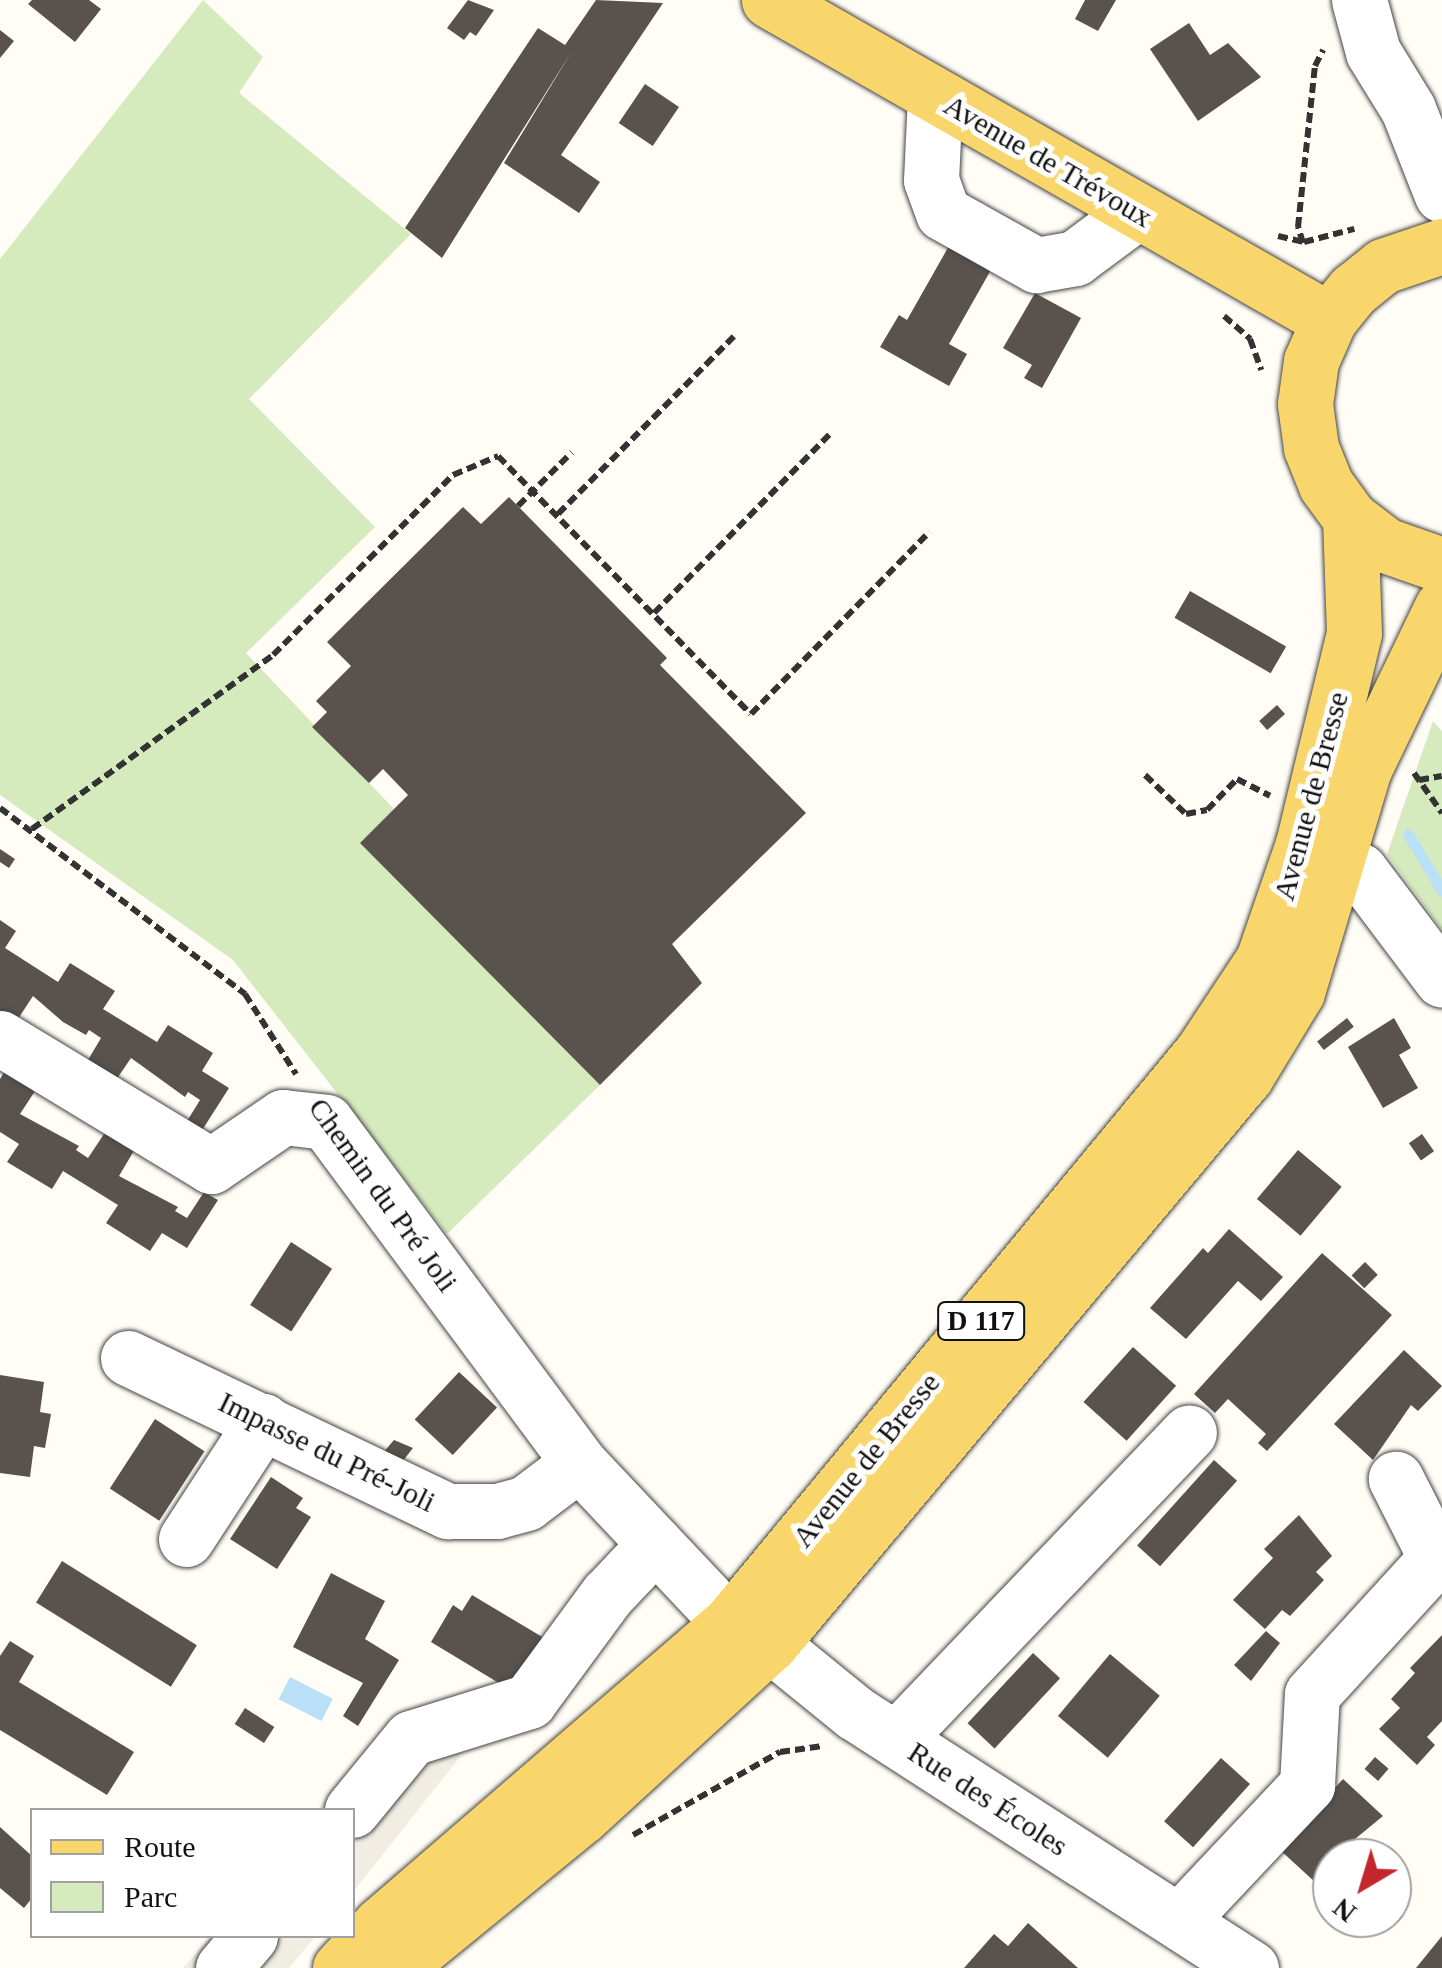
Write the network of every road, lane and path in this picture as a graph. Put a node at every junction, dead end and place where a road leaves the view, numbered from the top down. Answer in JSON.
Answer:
{"nodes":[{"id":1,"x":769,"y":0,"type":"edge"},
{"id":2,"x":1346,"y":16,"type":"edge"},
{"id":3,"x":935,"y":96,"type":"junction"},
{"id":4,"x":1442,"y":196,"type":"edge"},
{"id":5,"x":1137,"y":212,"type":"junction"},
{"id":6,"x":1304,"y":242,"type":"dead end"},
{"id":7,"x":1442,"y":246,"type":"edge"},
{"id":8,"x":1216,"y":310,"type":"dead end"},
{"id":9,"x":1328,"y":320,"type":"junction"},
{"id":10,"x":734,"y":336,"type":"dead end"},
{"id":11,"x":1264,"y":390,"type":"dead end"},
{"id":12,"x":832,"y":434,"type":"dead end"},
{"id":13,"x":572,"y":452,"type":"dead end"},
{"id":14,"x":535,"y":489,"type":"junction"},
{"id":15,"x":518,"y":506,"type":"dead end"},
{"id":16,"x":558,"y":514,"type":"junction"},
{"id":17,"x":1350,"y":518,"type":"junction"},
{"id":18,"x":929,"y":532,"type":"dead end"},
{"id":19,"x":1442,"y":564,"type":"edge"},
{"id":20,"x":1442,"y":607,"type":"edge"},
{"id":21,"x":654,"y":613,"type":"junction"},
{"id":22,"x":1410,"y":768,"type":"dead end"},
{"id":23,"x":1145,"y":775,"type":"dead end"},
{"id":24,"x":1442,"y":776,"type":"edge"},
{"id":25,"x":1419,"y":780,"type":"junction"},
{"id":26,"x":0,"y":808,"type":"edge"},
{"id":27,"x":1442,"y":813,"type":"edge"},
{"id":28,"x":32,"y":829,"type":"junction"},
{"id":29,"x":1308,"y":837,"type":"junction"},
{"id":30,"x":1442,"y":980,"type":"edge"},
{"id":31,"x":0,"y":1038,"type":"edge"},
{"id":32,"x":326,"y":1122,"type":"junction"},
{"id":33,"x":128,"y":1358,"type":"dead end"},
{"id":34,"x":263,"y":1421,"type":"junction"},
{"id":35,"x":1189,"y":1432,"type":"dead end"},
{"id":36,"x":580,"y":1463,"type":"junction"},
{"id":37,"x":1396,"y":1479,"type":"dead end"},
{"id":38,"x":186,"y":1539,"type":"dead end"},
{"id":39,"x":655,"y":1544,"type":"junction"},
{"id":40,"x":750,"y":1634,"type":"junction"},
{"id":41,"x":896,"y":1739,"type":"junction"},
{"id":42,"x":838,"y":1748,"type":"dead end"},
{"id":43,"x":354,"y":1808,"type":"edge"},
{"id":44,"x":582,"y":1816,"type":"junction"},
{"id":45,"x":1179,"y":1921,"type":"junction"},
{"id":46,"x":248,"y":1938,"type":"edge"},
{"id":47,"x":224,"y":1968,"type":"edge"},
{"id":48,"x":340,"y":1968,"type":"edge"},
{"id":49,"x":396,"y":1968,"type":"edge"},
{"id":50,"x":1251,"y":1968,"type":"edge"}],
"edges":[{"from":1,"to":3,"type":"main road","name":"Avenue de Trévoux"},
{"from":2,"to":4,"type":"street"},
{"from":2,"to":6,"type":"path"},
{"from":3,"to":5,"type":"main road","name":"Avenue de Trévoux"},
{"from":3,"to":5,"type":"street"},
{"from":5,"to":9,"type":"main road","name":"Avenue de Trévoux"},
{"from":7,"to":9,"type":"main road"},
{"from":8,"to":11,"type":"path"},
{"from":9,"to":17,"type":"main road"},
{"from":10,"to":16,"type":"path"},
{"from":12,"to":21,"type":"path"},
{"from":13,"to":14,"type":"path"},
{"from":14,"to":15,"type":"path"},
{"from":14,"to":16,"type":"path"},
{"from":14,"to":28,"type":"path"},
{"from":16,"to":21,"type":"path"},
{"from":17,"to":19,"type":"main road"},
{"from":17,"to":29,"type":"main road","name":"Avenue de Bresse","number":"D 117"},
{"from":18,"to":21,"type":"path"},
{"from":20,"to":29,"type":"main road","name":"Avenue de Bresse","number":"D 117"},
{"from":22,"to":25,"type":"path"},
{"from":23,"to":29,"type":"path"},
{"from":24,"to":25,"type":"path"},
{"from":25,"to":27,"type":"path"},
{"from":26,"to":28,"type":"path","name":"Chemin du Pré Joli"},
{"from":28,"to":32,"type":"path","name":"Chemin du Pré Joli"},
{"from":29,"to":30,"type":"street"},
{"from":29,"to":40,"type":"main road","name":"Avenue de Bresse","number":"D 117"},
{"from":31,"to":32,"type":"street"},
{"from":32,"to":36,"type":"street","name":"Chemin du Pré Joli"},
{"from":33,"to":34,"type":"street","name":"Impasse du Pré-Joli"},
{"from":34,"to":36,"type":"street","name":"Impasse du Pré-Joli"},
{"from":34,"to":38,"type":"street"},
{"from":35,"to":41,"type":"street"},
{"from":36,"to":39,"type":"street","name":"Chemin du Pré Joli"},
{"from":37,"to":45,"type":"street"},
{"from":39,"to":40,"type":"street","name":"Chemin du Pré Joli"},
{"from":39,"to":43,"type":"street"},
{"from":40,"to":41,"type":"street","name":"Rue des Écoles"},
{"from":40,"to":44,"type":"main road","name":"Avenue de Bresse","number":"D 117"},
{"from":40,"to":48,"type":"main road","name":"Avenue de Bresse","number":"D 117"},
{"from":41,"to":45,"type":"street","name":"Rue des Écoles"},
{"from":42,"to":44,"type":"path"},
{"from":44,"to":49,"type":"main road","name":"Avenue de Bresse","number":"D 117"},
{"from":45,"to":50,"type":"street","name":"Rue des Écoles"},
{"from":46,"to":47,"type":"street"}]}
